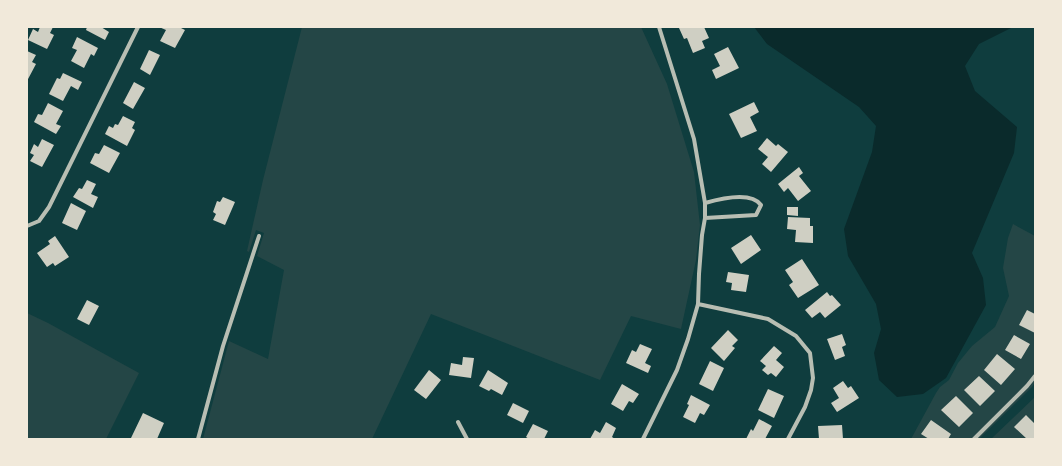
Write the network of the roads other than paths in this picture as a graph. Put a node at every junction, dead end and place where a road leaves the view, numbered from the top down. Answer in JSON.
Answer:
{"nodes":[{"id":1,"x":138,"y":27,"type":"edge"},
{"id":2,"x":659,"y":27,"type":"edge"},
{"id":3,"x":705,"y":203,"type":"junction"},
{"id":4,"x":705,"y":218,"type":"junction"},
{"id":5,"x":28,"y":225,"type":"edge"},
{"id":6,"x":259,"y":236,"type":"dead end"},
{"id":7,"x":698,"y":304,"type":"junction"},
{"id":8,"x":1035,"y":376,"type":"edge"},
{"id":9,"x":458,"y":422,"type":"dead end"},
{"id":10,"x":198,"y":439,"type":"edge"},
{"id":11,"x":467,"y":439,"type":"edge"},
{"id":12,"x":643,"y":439,"type":"edge"},
{"id":13,"x":788,"y":439,"type":"edge"},
{"id":14,"x":974,"y":439,"type":"edge"}],
"edges":[{"from":1,"to":5,"type":"street"},
{"from":2,"to":3,"type":"street"},
{"from":3,"to":4,"type":"street"},
{"from":3,"to":4,"type":"street"},
{"from":4,"to":7,"type":"street"},
{"from":6,"to":10,"type":"street"},
{"from":7,"to":12,"type":"street"},
{"from":7,"to":13,"type":"street"},
{"from":8,"to":14,"type":"street"},
{"from":9,"to":11,"type":"street"}]}
